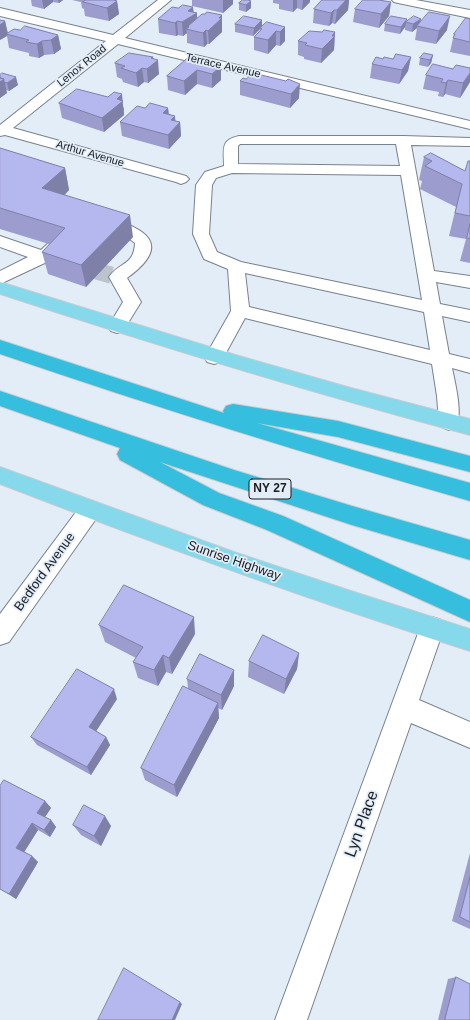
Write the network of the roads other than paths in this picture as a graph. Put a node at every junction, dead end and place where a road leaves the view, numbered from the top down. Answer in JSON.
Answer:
{"nodes":[{"id":1,"x":165,"y":0,"type":"edge"},
{"id":2,"x":398,"y":0,"type":"edge"},
{"id":3,"x":0,"y":12,"type":"edge"},
{"id":4,"x":470,"y":14,"type":"edge"},
{"id":5,"x":115,"y":40,"type":"junction"},
{"id":6,"x":470,"y":125,"type":"edge"},
{"id":7,"x":1,"y":130,"type":"edge"},
{"id":8,"x":403,"y":140,"type":"junction"},
{"id":9,"x":470,"y":142,"type":"edge"},
{"id":10,"x":230,"y":168,"type":"junction"},
{"id":11,"x":408,"y":171,"type":"junction"},
{"id":12,"x":181,"y":180,"type":"dead end"},
{"id":13,"x":0,"y":241,"type":"edge"},
{"id":14,"x":43,"y":257,"type":"junction"},
{"id":15,"x":236,"y":266,"type":"junction"},
{"id":16,"x":426,"y":275,"type":"junction"},
{"id":17,"x":0,"y":278,"type":"edge"},
{"id":18,"x":470,"y":282,"type":"edge"},
{"id":19,"x":0,"y":288,"type":"edge"},
{"id":20,"x":432,"y":308,"type":"junction"},
{"id":21,"x":240,"y":311,"type":"junction"},
{"id":22,"x":470,"y":316,"type":"edge"},
{"id":23,"x":117,"y":327,"type":"junction"},
{"id":24,"x":0,"y":348,"type":"edge"},
{"id":25,"x":214,"y":357,"type":"junction"},
{"id":26,"x":441,"y":360,"type":"junction"},
{"id":27,"x":470,"y":366,"type":"edge"},
{"id":28,"x":142,"y":395,"type":"junction"},
{"id":29,"x":0,"y":398,"type":"edge"},
{"id":30,"x":449,"y":422,"type":"junction"},
{"id":31,"x":71,"y":424,"type":"junction"},
{"id":32,"x":470,"y":427,"type":"edge"},
{"id":33,"x":470,"y":464,"type":"edge"},
{"id":34,"x":0,"y":475,"type":"edge"},
{"id":35,"x":470,"y":492,"type":"edge"},
{"id":36,"x":90,"y":510,"type":"junction"},
{"id":37,"x":470,"y":550,"type":"edge"},
{"id":38,"x":470,"y":612,"type":"edge"},
{"id":39,"x":432,"y":628,"type":"junction"},
{"id":40,"x":0,"y":634,"type":"edge"},
{"id":41,"x":470,"y":640,"type":"edge"},
{"id":42,"x":404,"y":707,"type":"junction"},
{"id":43,"x":470,"y":735,"type":"edge"},
{"id":44,"x":291,"y":1020,"type":"edge"}],
"edges":[{"from":1,"to":5,"type":"street","name":"Lenox Road"},
{"from":2,"to":4,"type":"street"},
{"from":3,"to":5,"type":"street","name":"Terrace Avenue"},
{"from":5,"to":6,"type":"street","name":"Terrace Avenue"},
{"from":5,"to":7,"type":"street","name":"Lenox Road"},
{"from":7,"to":12,"type":"street","name":"Arthur Avenue"},
{"from":8,"to":9,"type":"street"},
{"from":8,"to":10,"type":"street"},
{"from":8,"to":11,"type":"street"},
{"from":10,"to":11,"type":"street"},
{"from":10,"to":15,"type":"street"},
{"from":11,"to":16,"type":"street"},
{"from":13,"to":14,"type":"street"},
{"from":14,"to":17,"type":"street"},
{"from":14,"to":23,"type":"street"},
{"from":15,"to":20,"type":"street"},
{"from":15,"to":21,"type":"street"},
{"from":16,"to":18,"type":"street"},
{"from":16,"to":20,"type":"street"},
{"from":19,"to":23,"type":"main road"},
{"from":20,"to":22,"type":"street"},
{"from":20,"to":26,"type":"street"},
{"from":21,"to":25,"type":"street"},
{"from":21,"to":26,"type":"street"},
{"from":23,"to":25,"type":"main road"},
{"from":24,"to":28,"type":"highway"},
{"from":25,"to":30,"type":"main road"},
{"from":26,"to":27,"type":"street"},
{"from":26,"to":30,"type":"street"},
{"from":28,"to":33,"type":"highway"},
{"from":28,"to":35,"type":"highway"},
{"from":29,"to":31,"type":"highway","number":"NY 27"},
{"from":30,"to":32,"type":"main road"},
{"from":31,"to":37,"type":"highway","number":"NY 27"},
{"from":31,"to":38,"type":"highway"},
{"from":34,"to":36,"type":"main road","name":"Sunrise Highway"},
{"from":36,"to":39,"type":"main road","name":"Sunrise Highway"},
{"from":36,"to":40,"type":"street","name":"Bedford Avenue"},
{"from":39,"to":41,"type":"main road","name":"Sunrise Highway"},
{"from":39,"to":42,"type":"street","name":"Lyn Place"},
{"from":42,"to":43,"type":"street"},
{"from":42,"to":44,"type":"street","name":"Lyn Place"}]}
